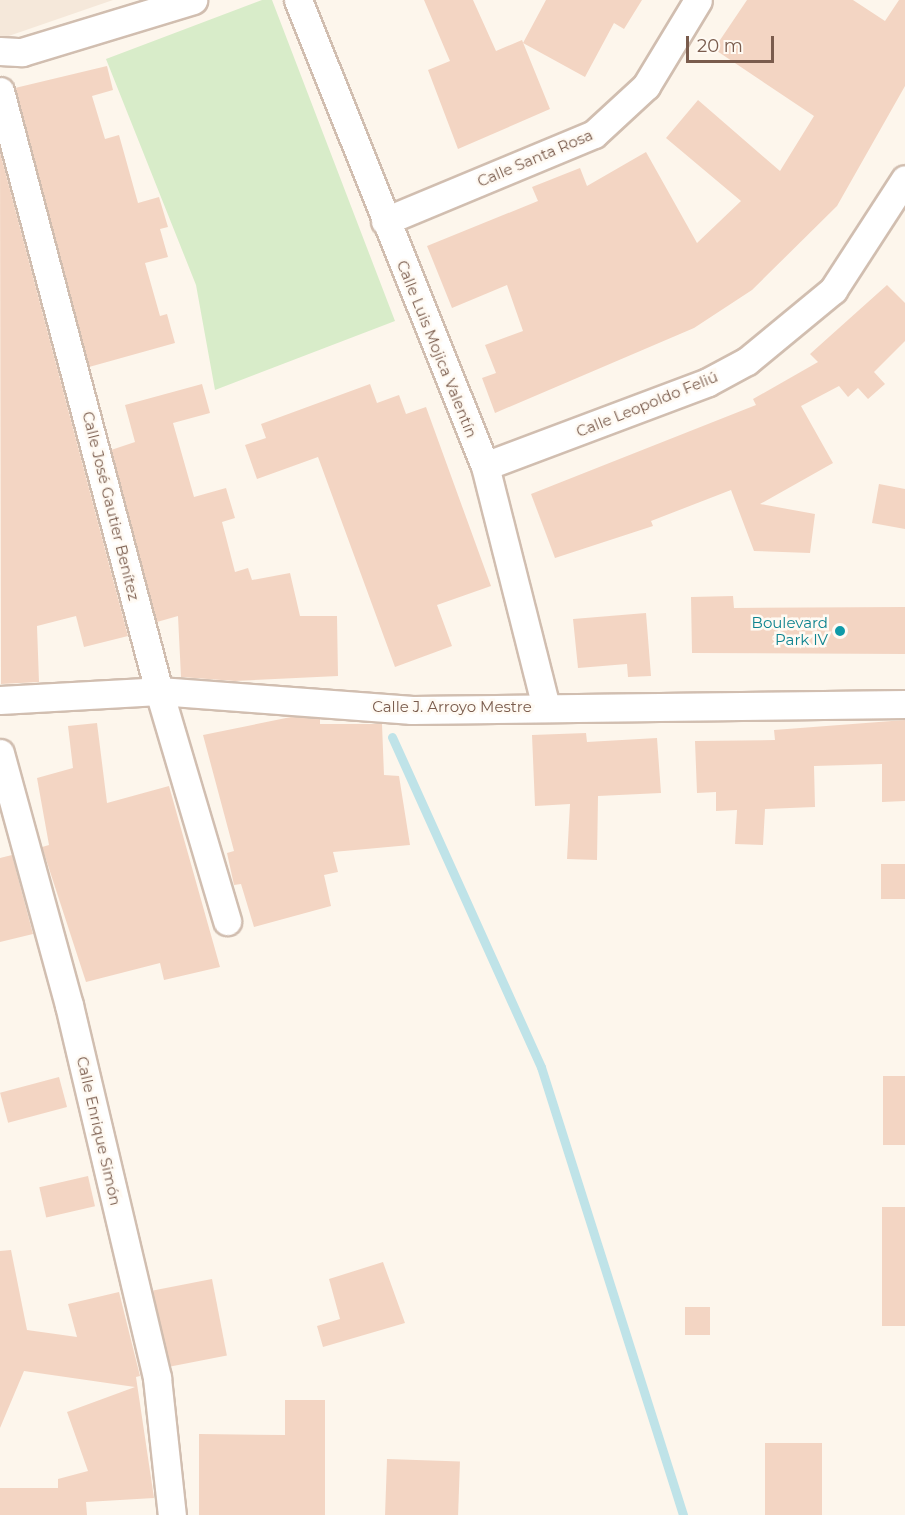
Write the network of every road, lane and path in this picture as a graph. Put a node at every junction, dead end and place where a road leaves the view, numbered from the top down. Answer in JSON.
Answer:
{"nodes":[{"id":1,"x":193,"y":0,"type":"edge"},
{"id":2,"x":298,"y":0,"type":"edge"},
{"id":3,"x":698,"y":0,"type":"edge"},
{"id":4,"x":0,"y":51,"type":"edge"},
{"id":5,"x":0,"y":91,"type":"edge"},
{"id":6,"x":905,"y":179,"type":"edge"},
{"id":7,"x":385,"y":221,"type":"junction"},
{"id":8,"x":485,"y":466,"type":"junction"},
{"id":9,"x":159,"y":690,"type":"junction"},
{"id":10,"x":0,"y":700,"type":"edge"},
{"id":11,"x":905,"y":704,"type":"edge"},
{"id":12,"x":546,"y":707,"type":"junction"},
{"id":13,"x":0,"y":753,"type":"edge"},
{"id":14,"x":227,"y":921,"type":"dead end"},
{"id":15,"x":172,"y":1515,"type":"edge"}],
"edges":[{"from":1,"to":4,"type":"street"},
{"from":2,"to":7,"type":"street","name":"Calle Luis Mojica Valentín"},
{"from":3,"to":7,"type":"street","name":"Calle Santa Rosa"},
{"from":5,"to":9,"type":"street","name":"Calle José Gautier Benítez"},
{"from":6,"to":8,"type":"street","name":"Calle Leopoldo Feliú"},
{"from":7,"to":8,"type":"street","name":"Calle Luis Mojica Valentín"},
{"from":8,"to":12,"type":"street","name":"Calle Luis Mojica Valentín"},
{"from":9,"to":10,"type":"street","name":"Calle J. Arroyo Mestre"},
{"from":9,"to":12,"type":"street","name":"Calle J. Arroyo Mestre"},
{"from":9,"to":14,"type":"street","name":"Calle José Gautier Benítez"},
{"from":11,"to":12,"type":"street","name":"Calle J. Arroyo Mestre"},
{"from":13,"to":15,"type":"street","name":"Calle Enrique Simón"}]}
